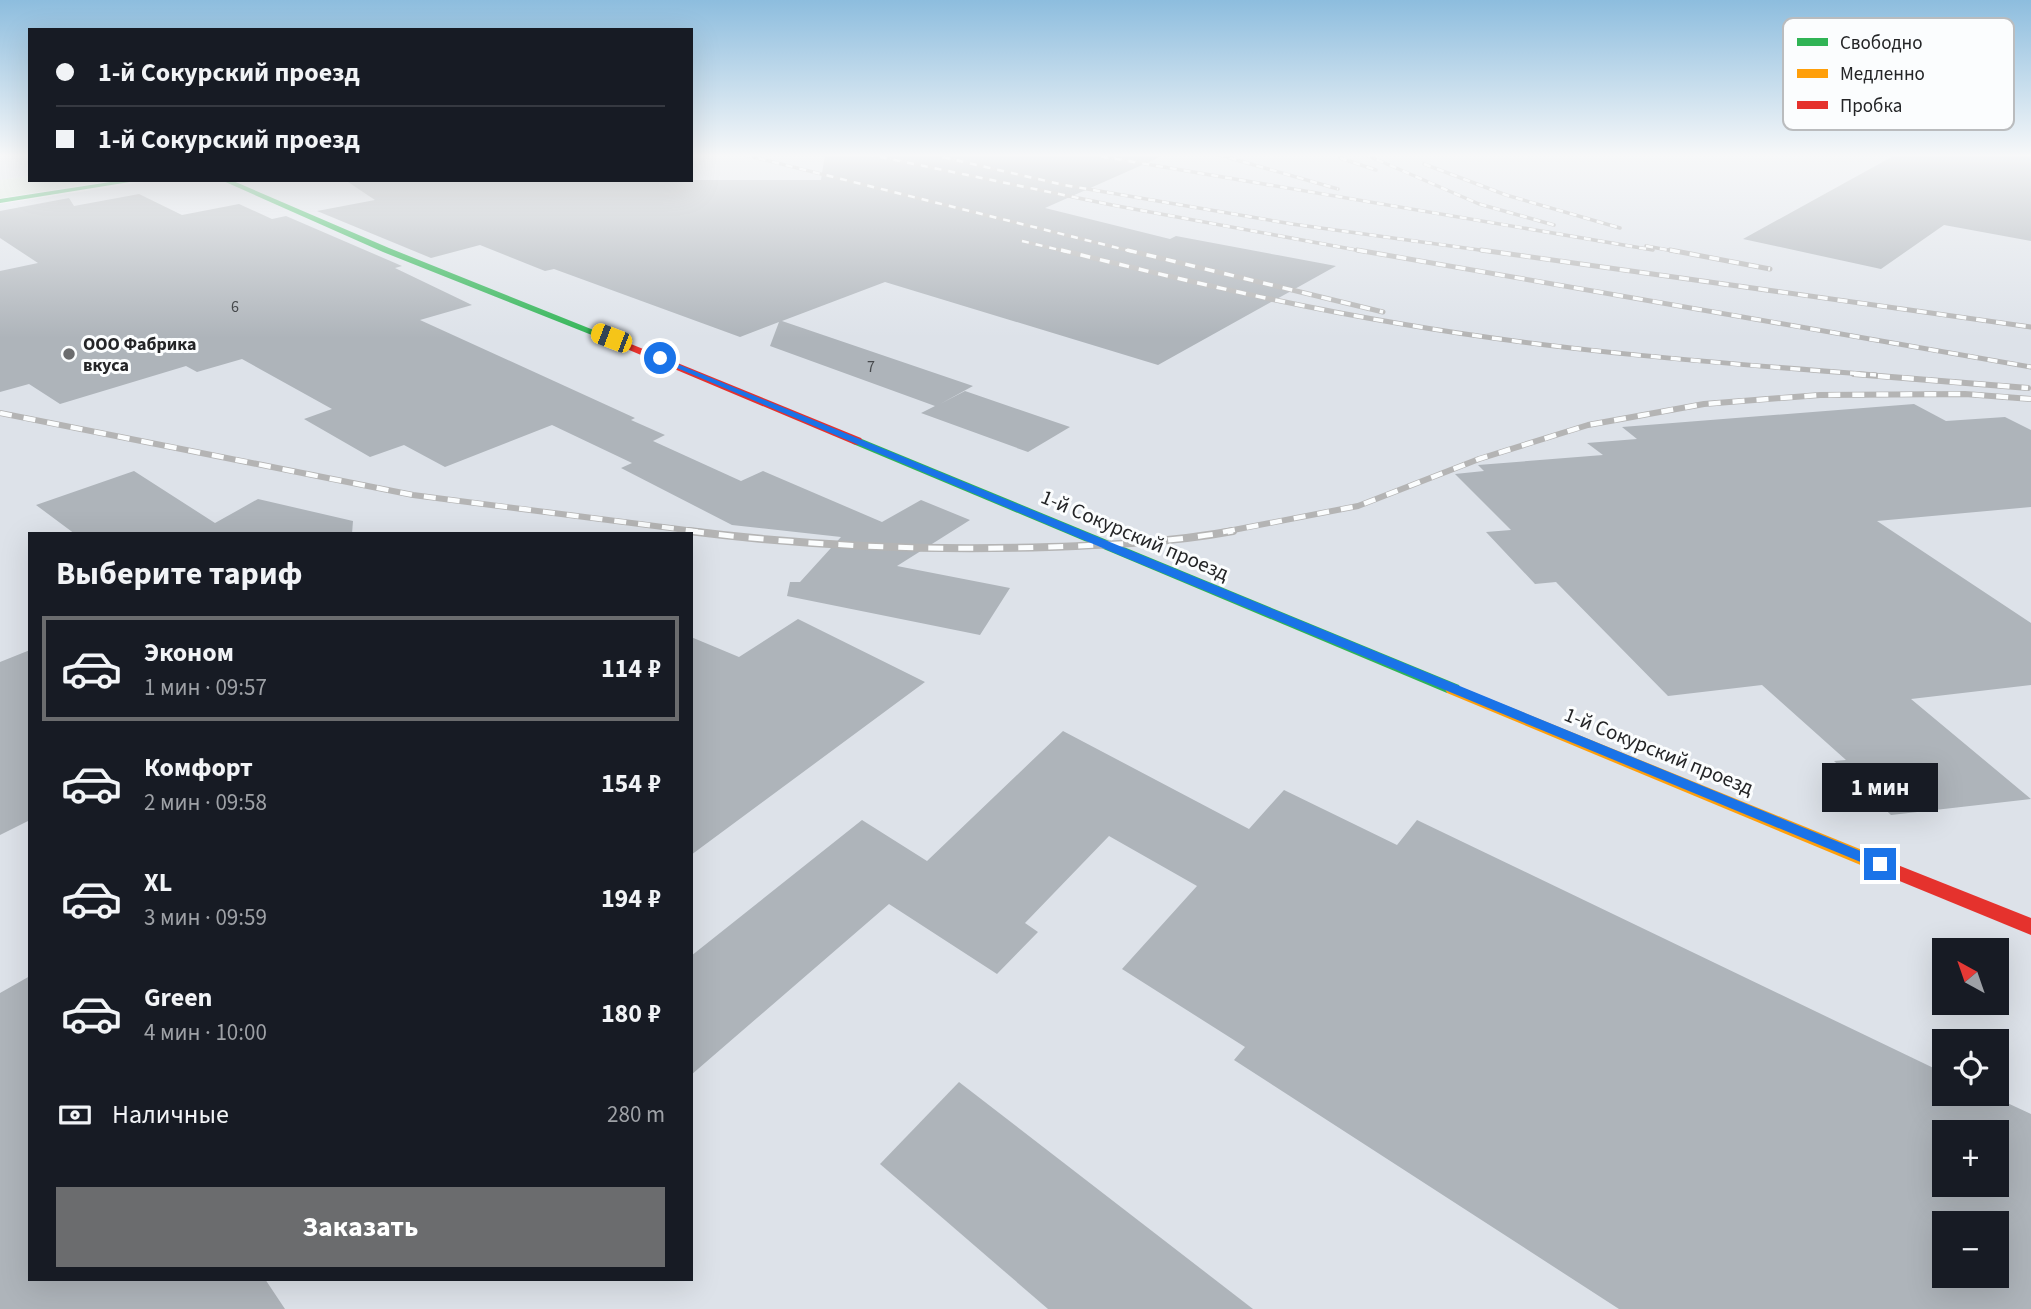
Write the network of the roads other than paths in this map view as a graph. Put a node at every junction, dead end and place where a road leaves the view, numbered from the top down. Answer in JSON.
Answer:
{"nodes":[{"id":1,"x":305,"y":215,"type":"edge"},
{"id":2,"x":2031,"y":927,"type":"edge"}],
"edges":[{"from":1,"to":2,"type":"street","name":"1-й Сокурский проезд"}]}
